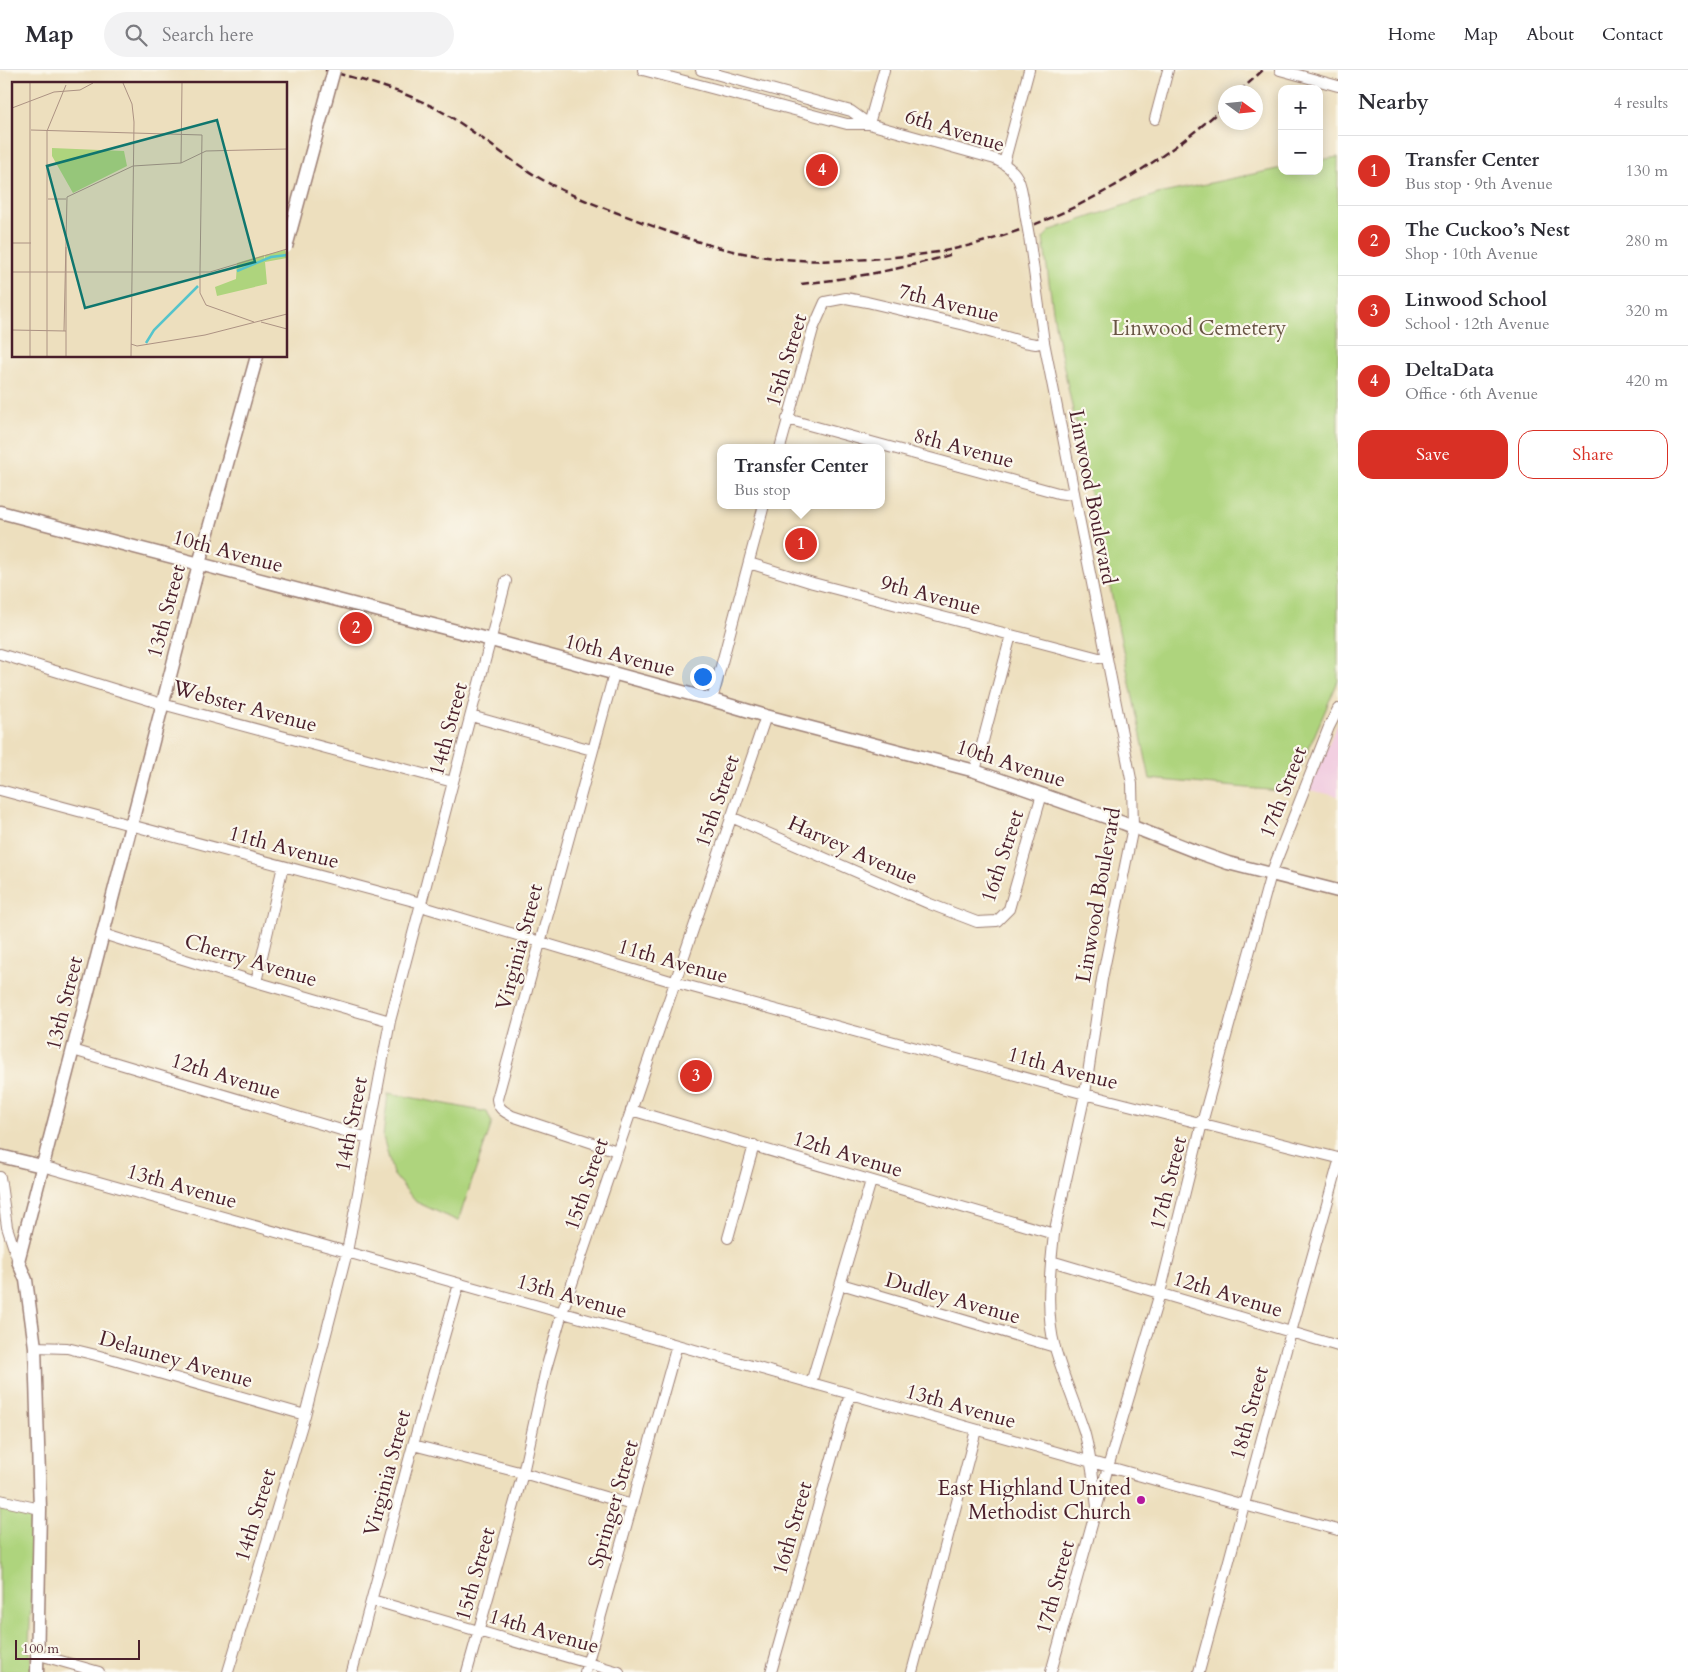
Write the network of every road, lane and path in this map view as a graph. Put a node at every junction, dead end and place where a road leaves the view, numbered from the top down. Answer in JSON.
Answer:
{"nodes":[{"id":1,"x":334,"y":70,"type":"edge"},
{"id":2,"x":643,"y":70,"type":"edge"},
{"id":3,"x":701,"y":70,"type":"edge"},
{"id":4,"x":884,"y":70,"type":"edge"},
{"id":5,"x":1029,"y":70,"type":"edge"},
{"id":6,"x":1168,"y":70,"type":"edge"},
{"id":7,"x":1280,"y":70,"type":"edge"},
{"id":8,"x":1338,"y":86,"type":"edge"},
{"id":9,"x":1156,"y":119,"type":"dead end"},
{"id":10,"x":869,"y":124,"type":"junction"},
{"id":11,"x":1004,"y":163,"type":"junction"},
{"id":12,"x":1020,"y":185,"type":"joint"},
{"id":13,"x":288,"y":240,"type":"edge"},
{"id":14,"x":844,"y":299,"type":"joint"},
{"id":15,"x":1044,"y":342,"type":"junction"},
{"id":16,"x":256,"y":358,"type":"edge"},
{"id":17,"x":788,"y":419,"type":"junction"},
{"id":18,"x":781,"y":444,"type":"edge"},
{"id":19,"x":879,"y":444,"type":"edge"},
{"id":20,"x":885,"y":446,"type":"edge"},
{"id":21,"x":1074,"y":492,"type":"junction"},
{"id":22,"x":763,"y":509,"type":"edge"},
{"id":23,"x":0,"y":512,"type":"edge"},
{"id":24,"x":749,"y":563,"type":"junction"},
{"id":25,"x":199,"y":564,"type":"junction"},
{"id":26,"x":506,"y":581,"type":"dead end"},
{"id":27,"x":1011,"y":635,"type":"junction"},
{"id":28,"x":491,"y":640,"type":"junction"},
{"id":29,"x":0,"y":654,"type":"edge"},
{"id":30,"x":1106,"y":656,"type":"junction"},
{"id":31,"x":614,"y":674,"type":"junction"},
{"id":32,"x":712,"y":700,"type":"junction"},
{"id":33,"x":162,"y":704,"type":"junction"},
{"id":34,"x":1338,"y":708,"type":"edge"},
{"id":35,"x":471,"y":716,"type":"junction"},
{"id":36,"x":766,"y":716,"type":"junction"},
{"id":37,"x":592,"y":750,"type":"junction"},
{"id":38,"x":975,"y":771,"type":"junction"},
{"id":39,"x":453,"y":782,"type":"junction"},
{"id":40,"x":0,"y":790,"type":"edge"},
{"id":41,"x":1042,"y":794,"type":"junction"},
{"id":42,"x":731,"y":817,"type":"junction"},
{"id":43,"x":132,"y":826,"type":"junction"},
{"id":44,"x":1133,"y":827,"type":"junction"},
{"id":45,"x":283,"y":866,"type":"junction"},
{"id":46,"x":1271,"y":874,"type":"junction"},
{"id":47,"x":1338,"y":891,"type":"edge"},
{"id":48,"x":421,"y":903,"type":"junction"},
{"id":49,"x":961,"y":916,"type":"joint"},
{"id":50,"x":103,"y":934,"type":"junction"},
{"id":51,"x":540,"y":941,"type":"junction"},
{"id":52,"x":256,"y":982,"type":"junction"},
{"id":53,"x":674,"y":982,"type":"junction"},
{"id":54,"x":390,"y":1021,"type":"junction"},
{"id":55,"x":73,"y":1050,"type":"junction"},
{"id":56,"x":1085,"y":1094,"type":"junction"},
{"id":57,"x":631,"y":1110,"type":"junction"},
{"id":58,"x":1202,"y":1123,"type":"junction"},
{"id":59,"x":368,"y":1138,"type":"junction"},
{"id":60,"x":754,"y":1145,"type":"junction"},
{"id":61,"x":617,"y":1151,"type":"junction"},
{"id":62,"x":0,"y":1156,"type":"edge"},
{"id":63,"x":1338,"y":1158,"type":"edge"},
{"id":64,"x":1338,"y":1165,"type":"edge"},
{"id":65,"x":42,"y":1166,"type":"junction"},
{"id":66,"x":0,"y":1177,"type":"edge"},
{"id":67,"x":870,"y":1181,"type":"junction"},
{"id":68,"x":1054,"y":1234,"type":"junction"},
{"id":69,"x":728,"y":1238,"type":"dead end"},
{"id":70,"x":347,"y":1252,"type":"junction"},
{"id":71,"x":18,"y":1261,"type":"junction"},
{"id":72,"x":1051,"y":1261,"type":"junction"},
{"id":73,"x":459,"y":1284,"type":"junction"},
{"id":74,"x":841,"y":1284,"type":"junction"},
{"id":75,"x":1160,"y":1293,"type":"junction"},
{"id":76,"x":562,"y":1313,"type":"junction"},
{"id":77,"x":1291,"y":1333,"type":"junction"},
{"id":78,"x":677,"y":1345,"type":"junction"},
{"id":79,"x":1338,"y":1346,"type":"edge"},
{"id":80,"x":36,"y":1347,"type":"junction"},
{"id":81,"x":1055,"y":1347,"type":"junction"},
{"id":82,"x":811,"y":1383,"type":"junction"},
{"id":83,"x":850,"y":1394,"type":"junction"},
{"id":84,"x":305,"y":1415,"type":"junction"},
{"id":85,"x":976,"y":1430,"type":"junction"},
{"id":86,"x":413,"y":1445,"type":"junction"},
{"id":87,"x":1090,"y":1462,"type":"junction"},
{"id":88,"x":1108,"y":1467,"type":"junction"},
{"id":89,"x":523,"y":1473,"type":"junction"},
{"id":90,"x":0,"y":1500,"type":"edge"},
{"id":91,"x":632,"y":1505,"type":"junction"},
{"id":92,"x":1244,"y":1505,"type":"junction"},
{"id":93,"x":1096,"y":1507,"type":"junction"},
{"id":94,"x":40,"y":1509,"type":"junction"},
{"id":95,"x":1338,"y":1530,"type":"edge"},
{"id":96,"x":372,"y":1600,"type":"junction"},
{"id":97,"x":478,"y":1631,"type":"junction"},
{"id":98,"x":36,"y":1654,"type":"junction"},
{"id":99,"x":586,"y":1667,"type":"edge"},
{"id":100,"x":37,"y":1672,"type":"edge"},
{"id":101,"x":99,"y":1672,"type":"edge"},
{"id":102,"x":228,"y":1672,"type":"edge"},
{"id":103,"x":352,"y":1672,"type":"edge"},
{"id":104,"x":467,"y":1672,"type":"edge"},
{"id":105,"x":619,"y":1672,"type":"edge"},
{"id":106,"x":771,"y":1672,"type":"edge"},
{"id":107,"x":912,"y":1672,"type":"edge"},
{"id":108,"x":1051,"y":1672,"type":"edge"},
{"id":109,"x":1199,"y":1672,"type":"edge"}],
"edges":[{"from":1,"to":13,"type":"main road","bridge":true},
{"from":2,"to":10,"type":"street","name":"6th Avenue"},
{"from":3,"to":10,"type":"street","name":"6th Avenue"},
{"from":4,"to":10,"type":"street"},
{"from":5,"to":11,"type":"street"},
{"from":6,"to":9,"type":"street"},
{"from":7,"to":8,"type":"street"},
{"from":10,"to":11,"type":"street","name":"6th Avenue"},
{"from":11,"to":12,"type":"street","name":"6th Avenue"},
{"from":12,"to":15,"type":"street","name":"Linwood Boulevard","bridge":true},
{"from":14,"to":15,"type":"street","name":"7th Avenue"},
{"from":14,"to":17,"type":"street","name":"15th Street"},
{"from":15,"to":21,"type":"street","name":"Linwood Boulevard"},
{"from":16,"to":25,"type":"main road","name":"13th Street"},
{"from":17,"to":18,"type":"street","name":"15th Street"},
{"from":17,"to":19,"type":"street","name":"8th Avenue"},
{"from":20,"to":21,"type":"street","name":"8th Avenue"},
{"from":21,"to":30,"type":"street","name":"Linwood Boulevard"},
{"from":22,"to":24,"type":"street"},
{"from":23,"to":25,"type":"main road","name":"10th Avenue"},
{"from":24,"to":27,"type":"street","name":"9th Avenue"},
{"from":24,"to":32,"type":"street"},
{"from":25,"to":28,"type":"main road","name":"10th Avenue"},
{"from":25,"to":33,"type":"main road","name":"13th Street"},
{"from":26,"to":28,"type":"street","name":"14th Street"},
{"from":27,"to":30,"type":"street","name":"9th Avenue"},
{"from":27,"to":38,"type":"street"},
{"from":28,"to":31,"type":"main road","name":"10th Avenue"},
{"from":28,"to":35,"type":"street","name":"14th Street"},
{"from":29,"to":33,"type":"street","name":"Webster Avenue"},
{"from":30,"to":44,"type":"street","name":"Linwood Boulevard"},
{"from":31,"to":32,"type":"main road","name":"10th Avenue"},
{"from":31,"to":37,"type":"street","name":"Virginia Street"},
{"from":32,"to":36,"type":"main road","name":"10th Avenue"},
{"from":33,"to":39,"type":"street","name":"Webster Avenue"},
{"from":33,"to":43,"type":"main road","name":"13th Street"},
{"from":34,"to":46,"type":"street","name":"17th Street"},
{"from":35,"to":37,"type":"street"},
{"from":35,"to":39,"type":"street","name":"14th Street"},
{"from":36,"to":38,"type":"main road","name":"10th Avenue"},
{"from":36,"to":42,"type":"street","name":"15th Street"},
{"from":37,"to":51,"type":"street","name":"Virginia Street"},
{"from":38,"to":41,"type":"main road","name":"10th Avenue"},
{"from":39,"to":48,"type":"street","name":"14th Street"},
{"from":40,"to":43,"type":"street","name":"11th Avenue"},
{"from":41,"to":44,"type":"main road","name":"10th Avenue"},
{"from":41,"to":49,"type":"street","name":"16th Street"},
{"from":42,"to":49,"type":"street","name":"Harvey Avenue"},
{"from":42,"to":53,"type":"street","name":"15th Street"},
{"from":43,"to":45,"type":"street","name":"11th Avenue"},
{"from":43,"to":50,"type":"main road","name":"13th Street"},
{"from":44,"to":46,"type":"main road","name":"10th Avenue"},
{"from":44,"to":56,"type":"street","name":"Linwood Boulevard"},
{"from":45,"to":48,"type":"street","name":"11th Avenue"},
{"from":45,"to":52,"type":"street"},
{"from":46,"to":47,"type":"main road","name":"10th Avenue"},
{"from":46,"to":58,"type":"street","name":"17th Street"},
{"from":48,"to":51,"type":"street","name":"11th Avenue"},
{"from":48,"to":54,"type":"street","name":"14th Street"},
{"from":50,"to":52,"type":"street","name":"Cherry Avenue"},
{"from":50,"to":55,"type":"main road","name":"13th Street"},
{"from":51,"to":53,"type":"street","name":"11th Avenue"},
{"from":51,"to":61,"type":"street","name":"Virginia Street"},
{"from":52,"to":54,"type":"street","name":"Cherry Avenue"},
{"from":53,"to":56,"type":"street","name":"11th Avenue"},
{"from":53,"to":57,"type":"street","name":"15th Street"},
{"from":54,"to":59,"type":"street","name":"14th Street"},
{"from":55,"to":59,"type":"street","name":"12th Avenue"},
{"from":55,"to":65,"type":"main road","name":"13th Street"},
{"from":56,"to":58,"type":"street","name":"11th Avenue"},
{"from":56,"to":68,"type":"street","name":"Linwood Boulevard"},
{"from":57,"to":60,"type":"street","name":"12th Avenue"},
{"from":57,"to":61,"type":"street","name":"15th Street"},
{"from":58,"to":63,"type":"street","name":"11th Avenue"},
{"from":58,"to":75,"type":"street","name":"17th Street"},
{"from":59,"to":70,"type":"street","name":"14th Street"},
{"from":60,"to":67,"type":"street","name":"12th Avenue"},
{"from":60,"to":69,"type":"street"},
{"from":61,"to":76,"type":"street","name":"15th Street"},
{"from":62,"to":65,"type":"main road"},
{"from":64,"to":77,"type":"street","name":"18th Street"},
{"from":65,"to":70,"type":"street","name":"13th Avenue"},
{"from":65,"to":71,"type":"main road","name":"13th Street"},
{"from":66,"to":71,"type":"street"},
{"from":67,"to":68,"type":"street","name":"12th Avenue"},
{"from":67,"to":74,"type":"street"},
{"from":68,"to":72,"type":"street","name":"Linwood Boulevard"},
{"from":70,"to":73,"type":"street","name":"13th Avenue"},
{"from":70,"to":84,"type":"street","name":"14th Street"},
{"from":71,"to":80,"type":"main road"},
{"from":72,"to":75,"type":"street","name":"12th Avenue"},
{"from":72,"to":81,"type":"street","name":"Linwood Boulevard"},
{"from":73,"to":76,"type":"street","name":"13th Avenue"},
{"from":73,"to":86,"type":"street","name":"Virginia Street"},
{"from":74,"to":81,"type":"street","name":"Dudley Avenue"},
{"from":74,"to":82,"type":"street"},
{"from":75,"to":77,"type":"street","name":"12th Avenue"},
{"from":75,"to":88,"type":"street","name":"17th Street"},
{"from":76,"to":78,"type":"street","name":"13th Avenue"},
{"from":76,"to":89,"type":"street","name":"15th Street"},
{"from":77,"to":79,"type":"street","name":"12th Avenue"},
{"from":77,"to":92,"type":"street","name":"18th Street"},
{"from":78,"to":82,"type":"street","name":"13th Avenue"},
{"from":78,"to":91,"type":"street","name":"Springer Street"},
{"from":80,"to":84,"type":"street","name":"Delauney Avenue"},
{"from":80,"to":94,"type":"main road"},
{"from":81,"to":87,"type":"street","name":"Linwood Boulevard"},
{"from":82,"to":83,"type":"street","name":"13th Avenue"},
{"from":83,"to":85,"type":"street","name":"13th Avenue"},
{"from":83,"to":106,"type":"street","name":"16th Street"},
{"from":84,"to":102,"type":"street","name":"14th Street"},
{"from":85,"to":87,"type":"street","name":"13th Avenue"},
{"from":85,"to":107,"type":"street"},
{"from":86,"to":89,"type":"street"},
{"from":86,"to":96,"type":"street","name":"Virginia Street"},
{"from":87,"to":88,"type":"street","name":"13th Avenue"},
{"from":87,"to":93,"type":"street"},
{"from":88,"to":92,"type":"street","name":"13th Avenue"},
{"from":88,"to":93,"type":"street","name":"17th Street"},
{"from":89,"to":91,"type":"street"},
{"from":89,"to":97,"type":"street","name":"15th Street"},
{"from":90,"to":94,"type":"street"},
{"from":91,"to":99,"type":"street","name":"Springer Street"},
{"from":92,"to":95,"type":"street","name":"13th Avenue"},
{"from":92,"to":109,"type":"street","name":"18th Street"},
{"from":93,"to":108,"type":"street","name":"17th Street"},
{"from":94,"to":98,"type":"main road"},
{"from":96,"to":97,"type":"street","name":"14th Avenue"},
{"from":96,"to":103,"type":"street","name":"Virginia Street"},
{"from":97,"to":99,"type":"street","name":"14th Avenue"},
{"from":97,"to":104,"type":"street","name":"15th Street"},
{"from":98,"to":100,"type":"main road"},
{"from":98,"to":101,"type":"street"},
{"from":99,"to":105,"type":"street","name":"14th Avenue"}]}
